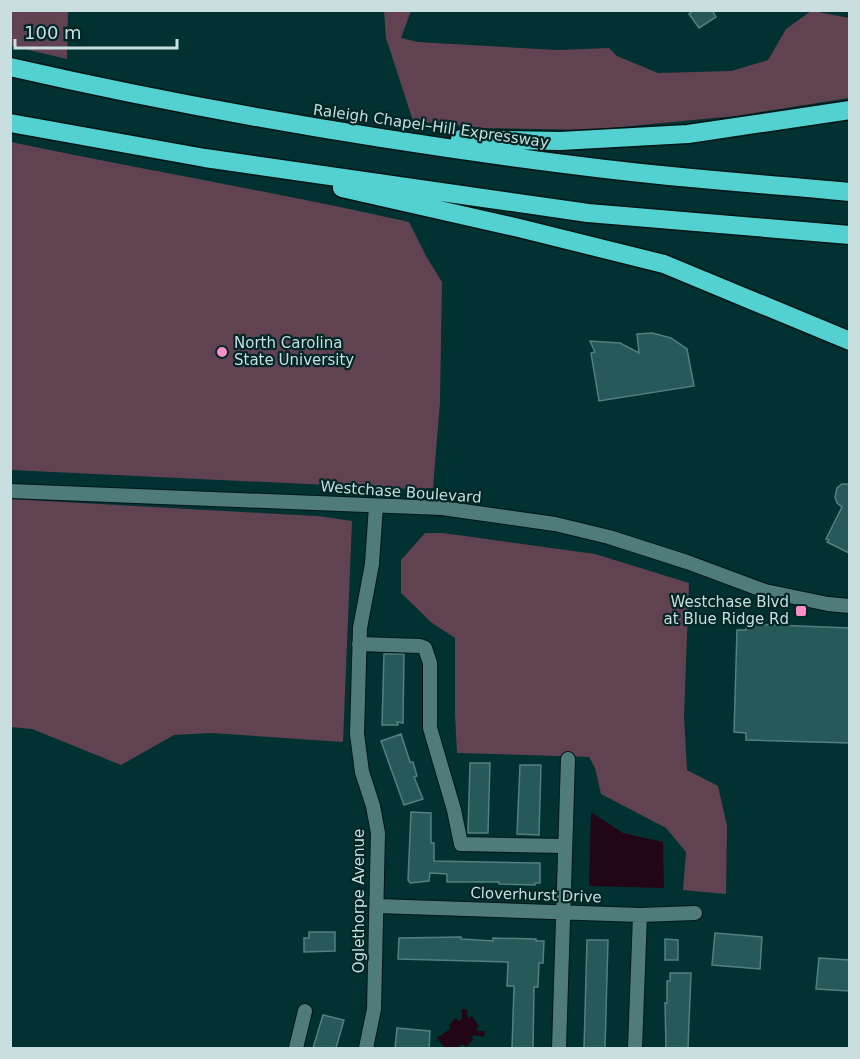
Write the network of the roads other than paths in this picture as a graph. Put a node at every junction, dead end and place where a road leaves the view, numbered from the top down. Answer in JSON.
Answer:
{"nodes":[{"id":1,"x":10,"y":67,"type":"edge"},
{"id":2,"x":849,"y":110,"type":"edge"},
{"id":3,"x":10,"y":123,"type":"edge"},
{"id":4,"x":372,"y":137,"type":"junction"},
{"id":5,"x":205,"y":158,"type":"junction"},
{"id":6,"x":849,"y":192,"type":"edge"},
{"id":7,"x":849,"y":235,"type":"edge"},
{"id":8,"x":849,"y":341,"type":"edge"},
{"id":9,"x":10,"y":491,"type":"edge"},
{"id":10,"x":376,"y":506,"type":"junction"},
{"id":11,"x":849,"y":606,"type":"edge"},
{"id":12,"x":359,"y":644,"type":"junction"},
{"id":13,"x":568,"y":759,"type":"dead end"},
{"id":14,"x":565,"y":846,"type":"junction"},
{"id":15,"x":377,"y":906,"type":"junction"},
{"id":16,"x":564,"y":912,"type":"junction"},
{"id":17,"x":695,"y":913,"type":"dead end"},
{"id":18,"x":640,"y":915,"type":"junction"},
{"id":19,"x":305,"y":1011,"type":"dead end"},
{"id":20,"x":296,"y":1048,"type":"edge"},
{"id":21,"x":366,"y":1048,"type":"edge"},
{"id":22,"x":559,"y":1048,"type":"edge"},
{"id":23,"x":636,"y":1048,"type":"edge"}],
"edges":[{"from":1,"to":4,"type":"highway","name":"Raleigh Chapel–Hill Expressway"},
{"from":2,"to":4,"type":"highway"},
{"from":3,"to":5,"type":"highway"},
{"from":4,"to":6,"type":"highway","name":"Raleigh Chapel–Hill Expressway"},
{"from":5,"to":7,"type":"highway"},
{"from":5,"to":8,"type":"highway"},
{"from":9,"to":10,"type":"street","name":"Westchase Boulevard"},
{"from":10,"to":11,"type":"street","name":"Westchase Boulevard"},
{"from":10,"to":12,"type":"street","name":"Oglethorpe Avenue"},
{"from":12,"to":14,"type":"street"},
{"from":12,"to":15,"type":"street","name":"Oglethorpe Avenue"},
{"from":13,"to":14,"type":"street"},
{"from":14,"to":16,"type":"street"},
{"from":15,"to":16,"type":"street","name":"Cloverhurst Drive"},
{"from":15,"to":21,"type":"street","name":"Oglethorpe Avenue"},
{"from":16,"to":18,"type":"street","name":"Cloverhurst Drive"},
{"from":16,"to":22,"type":"street"},
{"from":17,"to":18,"type":"street","name":"Cloverhurst Drive"},
{"from":18,"to":23,"type":"street"},
{"from":19,"to":20,"type":"street"}]}
